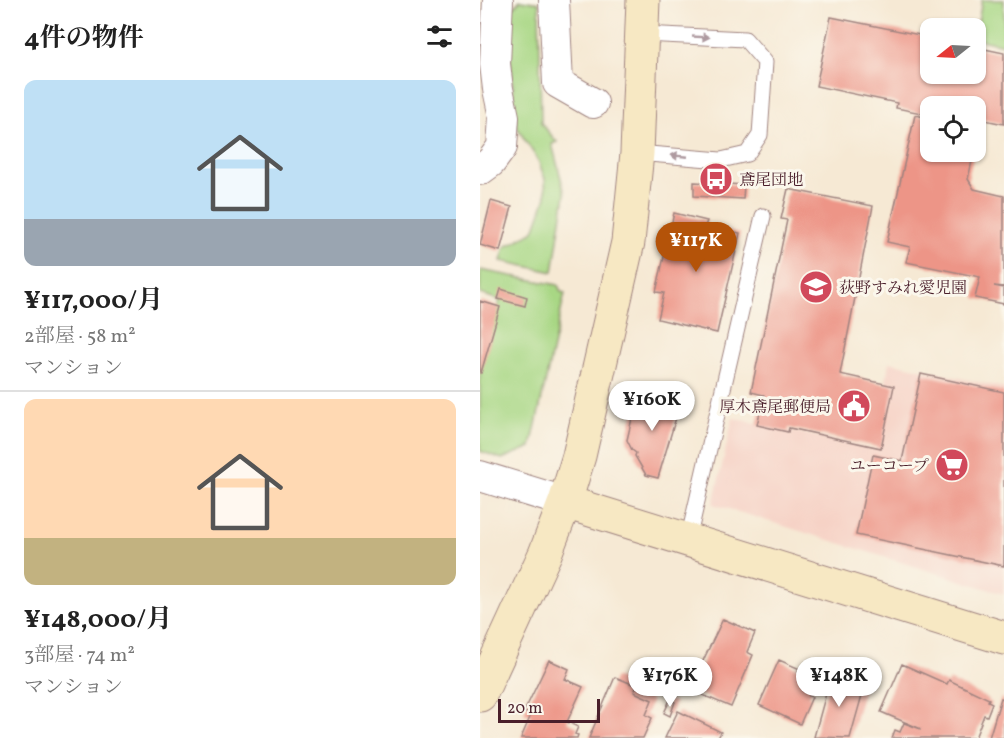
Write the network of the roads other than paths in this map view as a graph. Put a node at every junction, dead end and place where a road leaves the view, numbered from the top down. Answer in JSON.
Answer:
{"nodes":[{"id":1,"x":498,"y":0,"type":"edge"},
{"id":2,"x":554,"y":0,"type":"edge"},
{"id":3,"x":643,"y":0,"type":"edge"},
{"id":4,"x":643,"y":34,"type":"junction"},
{"id":5,"x":593,"y":103,"type":"dead end"},
{"id":6,"x":637,"y":153,"type":"junction"},
{"id":7,"x":480,"y":170,"type":"edge"},
{"id":8,"x":764,"y":216,"type":"dead end"},
{"id":9,"x":480,"y":476,"type":"edge"},
{"id":10,"x":565,"y":502,"type":"junction"},
{"id":11,"x":688,"y":540,"type":"junction"},
{"id":12,"x":1004,"y":638,"type":"edge"},
{"id":13,"x":480,"y":695,"type":"edge"}],
"edges":[{"from":1,"to":7,"type":"street"},
{"from":2,"to":5,"type":"street"},
{"from":3,"to":4,"type":"street"},
{"from":4,"to":6,"type":"street"},
{"from":4,"to":6,"type":"lane","one_way":true},
{"from":6,"to":10,"type":"street"},
{"from":8,"to":11,"type":"lane"},
{"from":9,"to":10,"type":"street"},
{"from":10,"to":11,"type":"street"},
{"from":10,"to":13,"type":"street"},
{"from":11,"to":12,"type":"street"}]}
